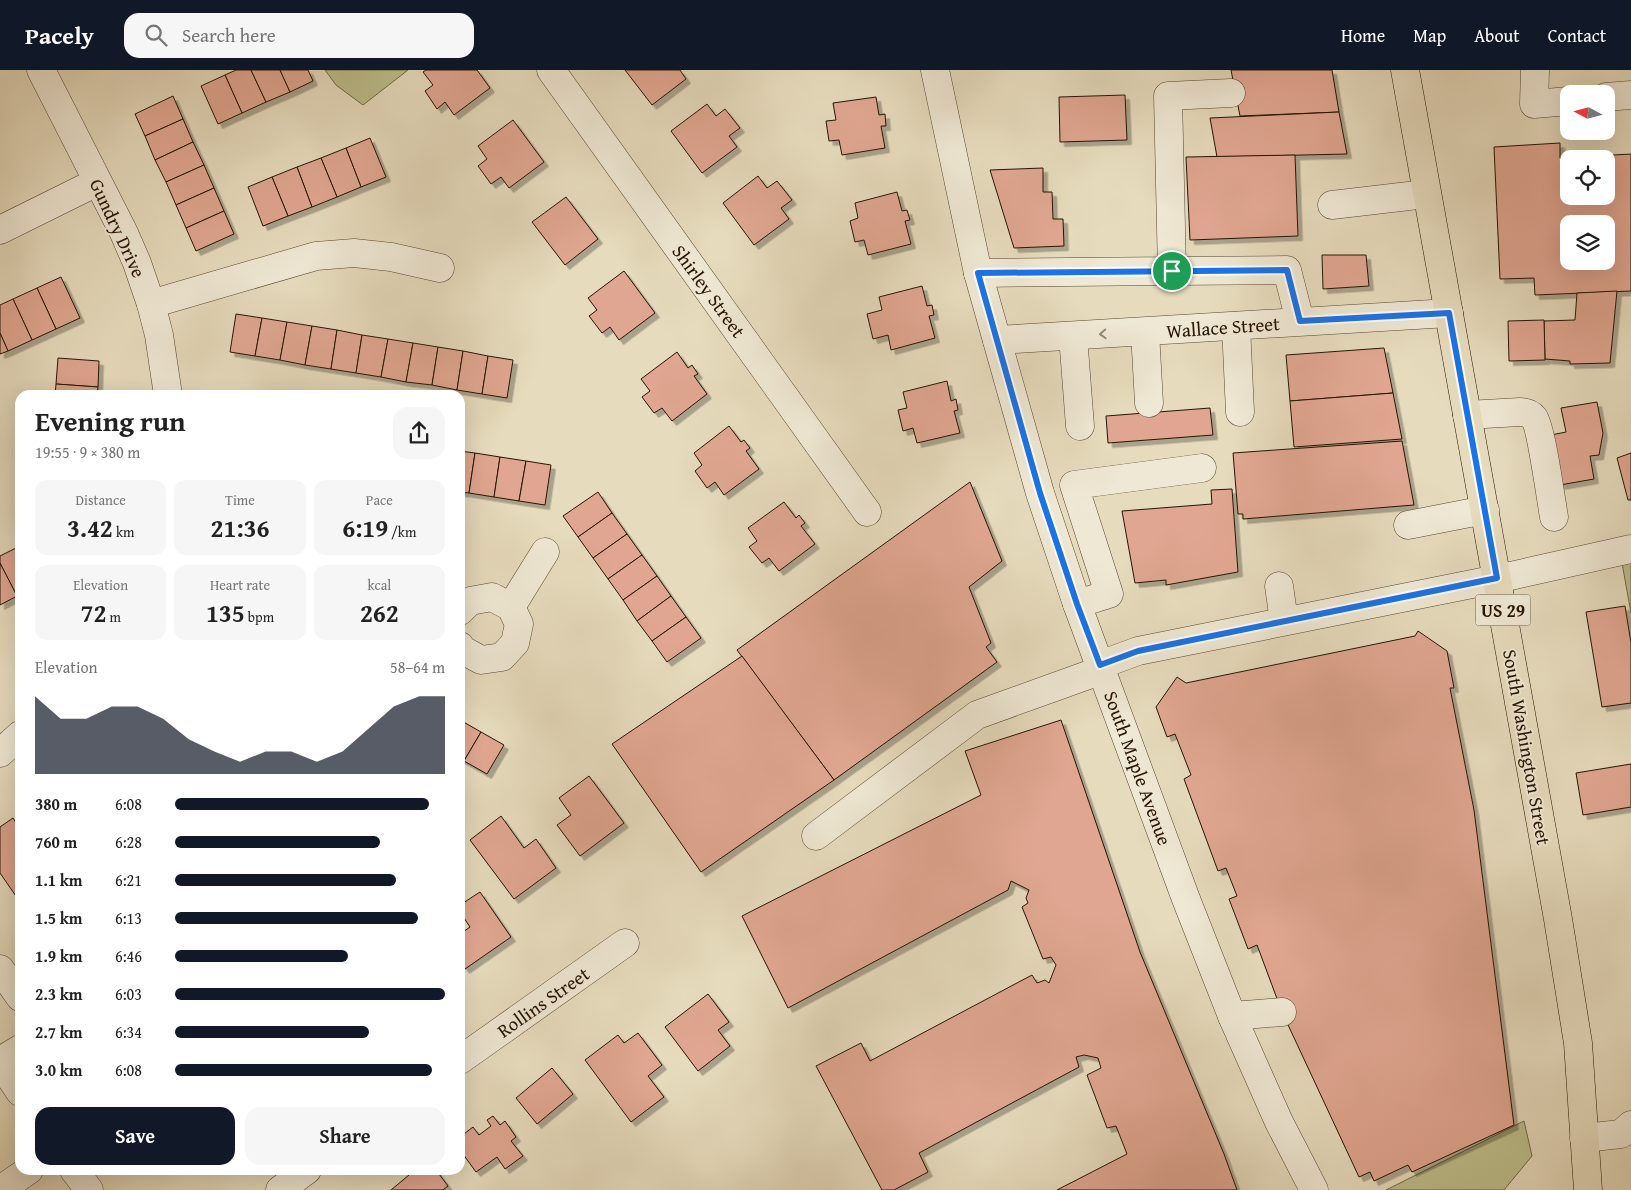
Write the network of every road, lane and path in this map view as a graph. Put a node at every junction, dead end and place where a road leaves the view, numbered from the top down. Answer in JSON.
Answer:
{"nodes":[{"id":1,"x":551,"y":70,"type":"edge"},
{"id":2,"x":935,"y":70,"type":"edge"},
{"id":3,"x":1405,"y":70,"type":"edge"},
{"id":4,"x":1535,"y":70,"type":"edge"},
{"id":5,"x":51,"y":73,"type":"edge"},
{"id":6,"x":1231,"y":93,"type":"dead end"},
{"id":7,"x":1631,"y":95,"type":"edge"},
{"id":8,"x":1615,"y":96,"type":"edge"},
{"id":9,"x":1560,"y":102,"type":"edge"},
{"id":10,"x":97,"y":182,"type":"junction"},
{"id":11,"x":1426,"y":194,"type":"junction"},
{"id":12,"x":1332,"y":205,"type":"dead end"},
{"id":13,"x":0,"y":230,"type":"edge"},
{"id":14,"x":440,"y":268,"type":"dead end"},
{"id":15,"x":1172,"y":271,"type":"junction"},
{"id":16,"x":978,"y":273,"type":"junction"},
{"id":17,"x":151,"y":304,"type":"junction"},
{"id":18,"x":1449,"y":313,"type":"junction"},
{"id":19,"x":1300,"y":321,"type":"junction"},
{"id":20,"x":1236,"y":326,"type":"junction"},
{"id":21,"x":1145,"y":332,"type":"junction"},
{"id":22,"x":1073,"y":336,"type":"junction"},
{"id":23,"x":997,"y":340,"type":"junction"},
{"id":24,"x":167,"y":390,"type":"edge"},
{"id":25,"x":1149,"y":403,"type":"dead end"},
{"id":26,"x":1240,"y":412,"type":"dead end"},
{"id":27,"x":1467,"y":415,"type":"junction"},
{"id":28,"x":1080,"y":426,"type":"dead end"},
{"id":29,"x":1202,"y":468,"type":"dead end"},
{"id":30,"x":1074,"y":485,"type":"junction"},
{"id":31,"x":1040,"y":493,"type":"junction"},
{"id":32,"x":1485,"y":510,"type":"junction"},
{"id":33,"x":868,"y":512,"type":"dead end"},
{"id":34,"x":1554,"y":516,"type":"dead end"},
{"id":35,"x":1408,"y":524,"type":"dead end"},
{"id":36,"x":1631,"y":549,"type":"edge"},
{"id":37,"x":545,"y":552,"type":"dead end"},
{"id":38,"x":1497,"y":578,"type":"junction"},
{"id":39,"x":1279,"y":586,"type":"dead end"},
{"id":40,"x":1077,"y":604,"type":"junction"},
{"id":41,"x":465,"y":606,"type":"edge"},
{"id":42,"x":511,"y":607,"type":"junction"},
{"id":43,"x":1284,"y":621,"type":"junction"},
{"id":44,"x":465,"y":651,"type":"edge"},
{"id":45,"x":1101,"y":668,"type":"junction"},
{"id":46,"x":15,"y":740,"type":"edge"},
{"id":47,"x":0,"y":753,"type":"edge"},
{"id":48,"x":816,"y":836,"type":"dead end"},
{"id":49,"x":625,"y":943,"type":"dead end"},
{"id":50,"x":0,"y":969,"type":"edge"},
{"id":51,"x":15,"y":990,"type":"edge"},
{"id":52,"x":1282,"y":1012,"type":"dead end"},
{"id":53,"x":1232,"y":1016,"type":"junction"},
{"id":54,"x":15,"y":1052,"type":"edge"},
{"id":55,"x":465,"y":1056,"type":"edge"},
{"id":56,"x":0,"y":1061,"type":"edge"},
{"id":57,"x":15,"y":1084,"type":"edge"},
{"id":58,"x":1631,"y":1125,"type":"edge"},
{"id":59,"x":1584,"y":1138,"type":"junction"},
{"id":60,"x":22,"y":1175,"type":"edge"},
{"id":61,"x":78,"y":1175,"type":"edge"},
{"id":62,"x":300,"y":1175,"type":"edge"},
{"id":63,"x":0,"y":1190,"type":"edge"},
{"id":64,"x":89,"y":1190,"type":"edge"},
{"id":65,"x":280,"y":1190,"type":"edge"},
{"id":66,"x":1314,"y":1190,"type":"edge"},
{"id":67,"x":1588,"y":1190,"type":"edge"}],
"edges":[{"from":1,"to":33,"type":"street","name":"Shirley Street"},
{"from":2,"to":16,"type":"street","name":"South Maple Avenue"},
{"from":3,"to":11,"type":"main road","name":"South Washington Street","number":"US 29"},
{"from":4,"to":9,"type":"street"},
{"from":5,"to":10,"type":"street","name":"Gundry Drive"},
{"from":6,"to":15,"type":"street"},
{"from":7,"to":8,"type":"street"},
{"from":10,"to":13,"type":"street"},
{"from":10,"to":17,"type":"street","name":"Gundry Drive"},
{"from":11,"to":12,"type":"street"},
{"from":11,"to":18,"type":"main road","name":"South Washington Street","number":"US 29"},
{"from":14,"to":17,"type":"street"},
{"from":15,"to":16,"type":"street"},
{"from":15,"to":19,"type":"street"},
{"from":16,"to":23,"type":"street","name":"South Maple Avenue"},
{"from":17,"to":24,"type":"street","name":"Gundry Drive"},
{"from":18,"to":19,"type":"street","name":"Wallace Street"},
{"from":18,"to":27,"type":"main road","name":"South Washington Street","number":"US 29"},
{"from":19,"to":20,"type":"street","name":"Wallace Street"},
{"from":20,"to":21,"type":"street","name":"Wallace Street"},
{"from":20,"to":26,"type":"street"},
{"from":21,"to":22,"type":"street","name":"Wallace Street","one_way":true},
{"from":21,"to":25,"type":"street"},
{"from":22,"to":23,"type":"street","name":"Wallace Street"},
{"from":22,"to":28,"type":"street"},
{"from":23,"to":31,"type":"street","name":"South Maple Avenue"},
{"from":27,"to":32,"type":"main road","name":"South Washington Street","number":"US 29"},
{"from":27,"to":34,"type":"street"},
{"from":29,"to":30,"type":"street"},
{"from":30,"to":31,"type":"street"},
{"from":30,"to":40,"type":"street"},
{"from":31,"to":40,"type":"street","name":"South Maple Avenue"},
{"from":32,"to":35,"type":"street"},
{"from":32,"to":38,"type":"main road","name":"South Washington Street","number":"US 29"},
{"from":36,"to":38,"type":"street"},
{"from":37,"to":42,"type":"street"},
{"from":38,"to":43,"type":"street"},
{"from":38,"to":59,"type":"main road","name":"South Washington Street","number":"US 29"},
{"from":39,"to":43,"type":"street"},
{"from":40,"to":45,"type":"street","name":"South Maple Avenue"},
{"from":41,"to":42,"type":"street"},
{"from":42,"to":44,"type":"street"},
{"from":43,"to":45,"type":"street"},
{"from":45,"to":48,"type":"street"},
{"from":45,"to":53,"type":"street","name":"South Maple Avenue"},
{"from":46,"to":47,"type":"street"},
{"from":49,"to":55,"type":"street","name":"Rollins Street"},
{"from":50,"to":51,"type":"street"},
{"from":52,"to":53,"type":"street"},
{"from":53,"to":66,"type":"street","name":"South Maple Avenue"},
{"from":54,"to":56,"type":"street"},
{"from":56,"to":57,"type":"street"},
{"from":58,"to":59,"type":"street"},
{"from":59,"to":67,"type":"main road","name":"South Washington Street","number":"US 29"},
{"from":60,"to":63,"type":"street"},
{"from":61,"to":64,"type":"street"},
{"from":62,"to":65,"type":"street"}]}
